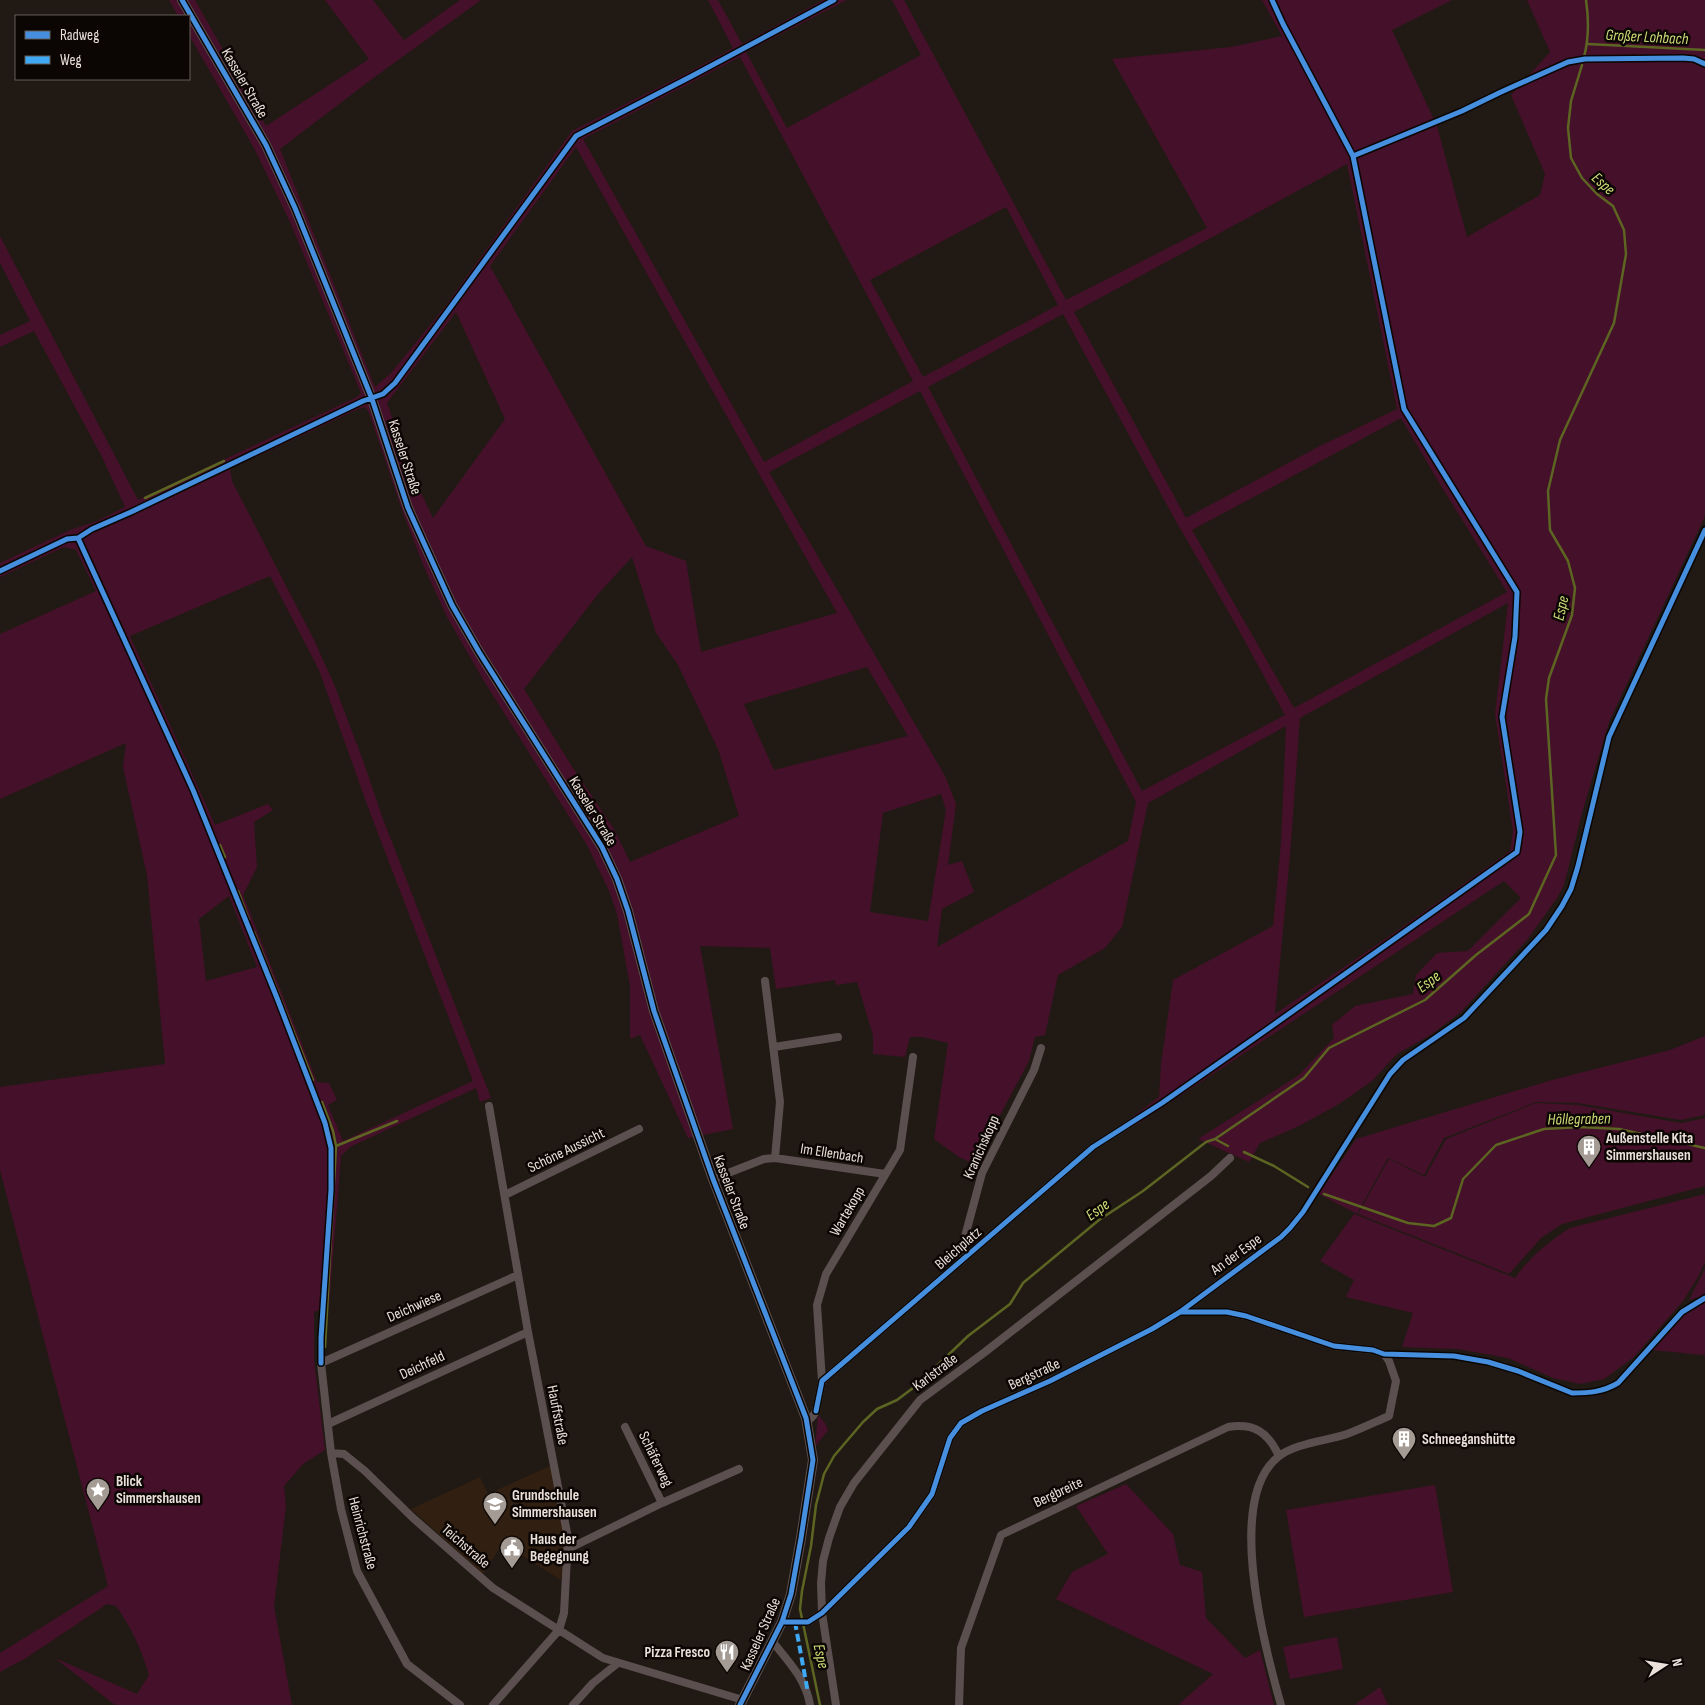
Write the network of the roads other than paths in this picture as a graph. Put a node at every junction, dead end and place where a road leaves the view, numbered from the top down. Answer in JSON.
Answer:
{"nodes":[{"id":1,"x":182,"y":0,"type":"edge"},
{"id":2,"x":765,"y":981,"type":"dead end"},
{"id":3,"x":838,"y":1037,"type":"dead end"},
{"id":4,"x":774,"y":1047,"type":"junction"},
{"id":5,"x":1041,"y":1048,"type":"dead end"},
{"id":6,"x":913,"y":1057,"type":"dead end"},
{"id":7,"x":489,"y":1106,"type":"dead end"},
{"id":8,"x":1137,"y":1119,"type":"dead end"},
{"id":9,"x":639,"y":1129,"type":"dead end"},
{"id":10,"x":775,"y":1158,"type":"junction"},
{"id":11,"x":1230,"y":1158,"type":"dead end"},
{"id":12,"x":885,"y":1174,"type":"junction"},
{"id":13,"x":713,"y":1179,"type":"junction"},
{"id":14,"x":505,"y":1195,"type":"junction"},
{"id":15,"x":1303,"y":1212,"type":"dead end"},
{"id":16,"x":961,"y":1261,"type":"junction"},
{"id":17,"x":518,"y":1275,"type":"junction"},
{"id":18,"x":1180,"y":1312,"type":"junction"},
{"id":19,"x":528,"y":1332,"type":"junction"},
{"id":20,"x":321,"y":1363,"type":"joint"},
{"id":21,"x":822,"y":1381,"type":"junction"},
{"id":22,"x":807,"y":1422,"type":"junction"},
{"id":23,"x":328,"y":1424,"type":"junction"},
{"id":24,"x":625,"y":1427,"type":"dead end"},
{"id":25,"x":331,"y":1452,"type":"junction"},
{"id":26,"x":1279,"y":1456,"type":"junction"},
{"id":27,"x":739,"y":1469,"type":"dead end"},
{"id":28,"x":662,"y":1503,"type":"junction"},
{"id":29,"x":568,"y":1549,"type":"junction"},
{"id":30,"x":822,"y":1613,"type":"junction"},
{"id":31,"x":782,"y":1622,"type":"junction"},
{"id":32,"x":559,"y":1630,"type":"junction"},
{"id":33,"x":772,"y":1641,"type":"junction"},
{"id":34,"x":618,"y":1664,"type":"junction"},
{"id":35,"x":741,"y":1703,"type":"edge"},
{"id":36,"x":460,"y":1705,"type":"edge"},
{"id":37,"x":493,"y":1705,"type":"edge"},
{"id":38,"x":573,"y":1705,"type":"edge"},
{"id":39,"x":810,"y":1705,"type":"edge"},
{"id":40,"x":836,"y":1705,"type":"edge"},
{"id":41,"x":959,"y":1705,"type":"edge"},
{"id":42,"x":1281,"y":1705,"type":"edge"}],
"edges":[{"from":1,"to":13,"type":"street","name":"Kasseler Straße"},
{"from":2,"to":4,"type":"street"},
{"from":3,"to":4,"type":"street"},
{"from":4,"to":10,"type":"street"},
{"from":5,"to":16,"type":"street","name":"Kranichskopp"},
{"from":6,"to":12,"type":"street","name":"Wartekopp"},
{"from":7,"to":14,"type":"street","name":"Hauffstraße"},
{"from":8,"to":16,"type":"street","name":"Bleichplatz"},
{"from":9,"to":14,"type":"street","name":"Schöne Aussicht"},
{"from":10,"to":12,"type":"street","name":"Im Ellenbach"},
{"from":10,"to":13,"type":"street","name":"Im Ellenbach"},
{"from":11,"to":30,"type":"street","name":"Karlstraße"},
{"from":12,"to":21,"type":"street","name":"Wartekopp"},
{"from":13,"to":22,"type":"street","name":"Kasseler Straße"},
{"from":14,"to":17,"type":"street","name":"Hauffstraße"},
{"from":15,"to":18,"type":"street","name":"An der Espe"},
{"from":16,"to":21,"type":"street","name":"Bleichplatz"},
{"from":17,"to":19,"type":"street","name":"Hauffstraße"},
{"from":17,"to":20,"type":"street","name":"Deichwiese"},
{"from":18,"to":26,"type":"street"},
{"from":18,"to":30,"type":"street","name":"Bergstraße"},
{"from":19,"to":23,"type":"street","name":"Deichfeld"},
{"from":19,"to":29,"type":"street","name":"Hauffstraße"},
{"from":20,"to":23,"type":"street","name":"Heinrichstraße"},
{"from":21,"to":22,"type":"street"},
{"from":22,"to":31,"type":"street","name":"Kasseler Straße"},
{"from":23,"to":25,"type":"street","name":"Heinrichstraße"},
{"from":24,"to":28,"type":"street","name":"Schäferweg"},
{"from":25,"to":32,"type":"street","name":"Teichstraße"},
{"from":25,"to":36,"type":"street","name":"Heinrichstraße"},
{"from":26,"to":41,"type":"street","name":"Bergbreite"},
{"from":26,"to":42,"type":"street"},
{"from":27,"to":28,"type":"street","name":"Schäferweg"},
{"from":28,"to":29,"type":"street","name":"Schäferweg"},
{"from":29,"to":32,"type":"street","name":"Hauffstraße"},
{"from":30,"to":31,"type":"street","name":"Bergstraße"},
{"from":30,"to":40,"type":"street","name":"Karlstraße"},
{"from":31,"to":33,"type":"street","name":"Kasseler Straße"},
{"from":32,"to":34,"type":"street","name":"Teichstraße"},
{"from":32,"to":37,"type":"street","name":"Hauffstraße"},
{"from":33,"to":35,"type":"street","name":"Kasseler Straße"},
{"from":33,"to":39,"type":"street"},
{"from":34,"to":35,"type":"street","name":"Teichstraße"},
{"from":34,"to":38,"type":"street"}]}
